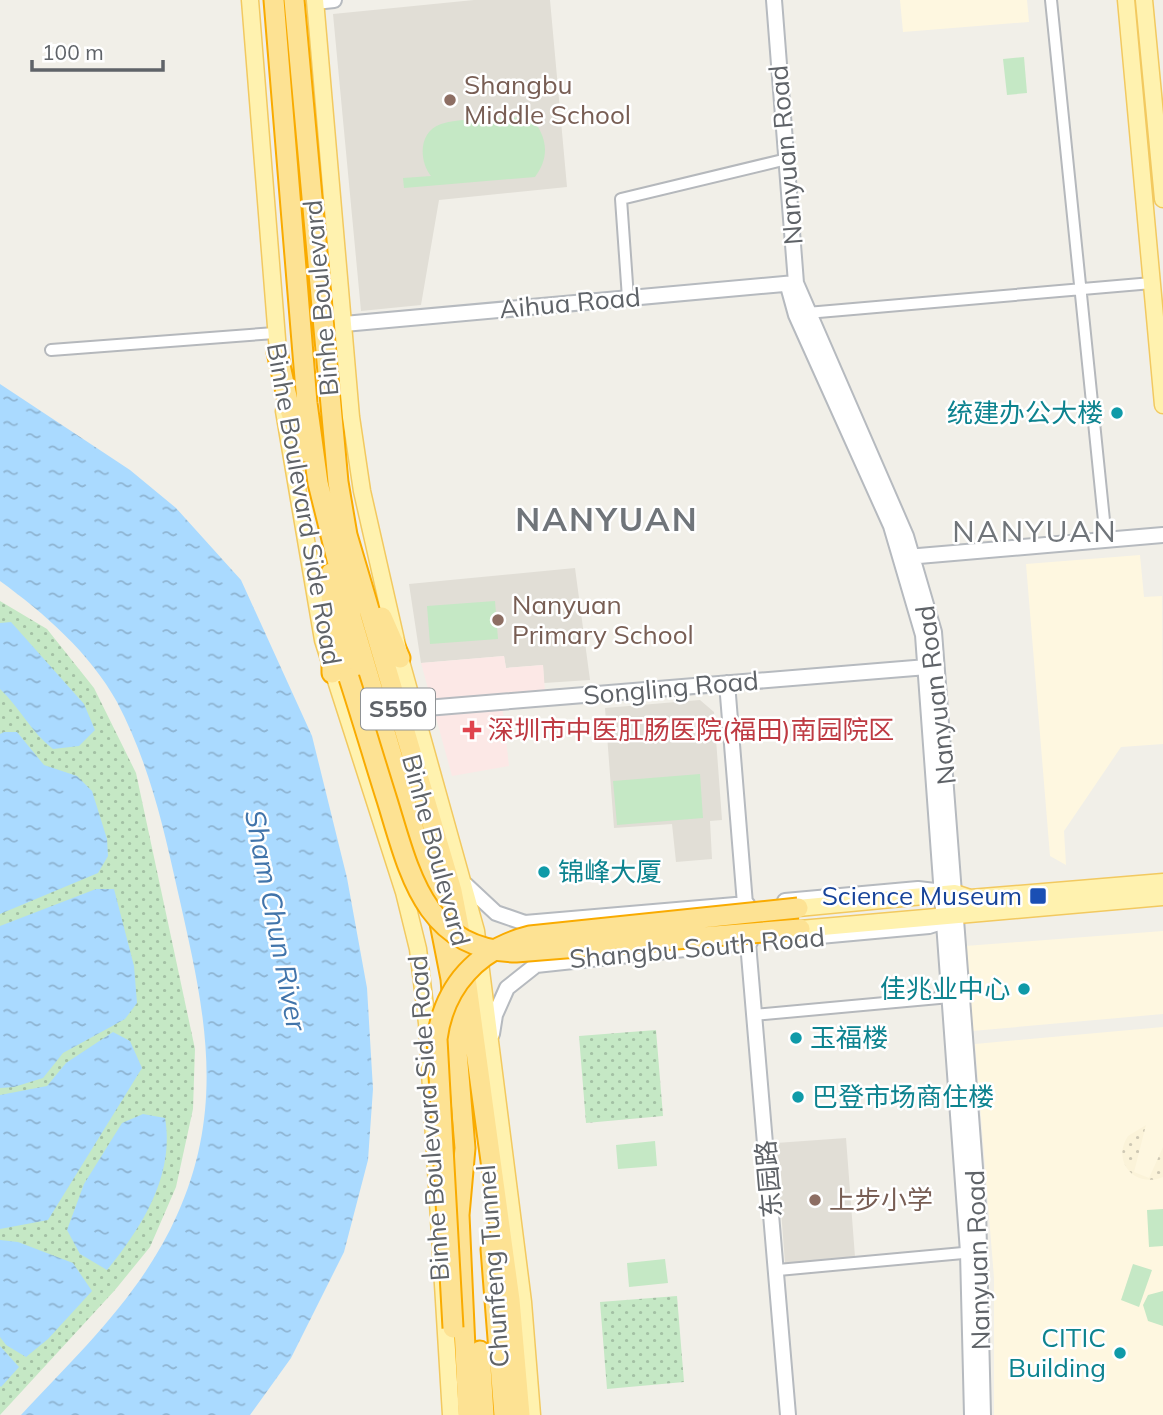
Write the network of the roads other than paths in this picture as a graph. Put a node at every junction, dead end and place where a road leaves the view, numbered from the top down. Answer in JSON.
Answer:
{"nodes":[{"id":1,"x":250,"y":0,"type":"edge"},
{"id":2,"x":274,"y":0,"type":"edge"},
{"id":3,"x":294,"y":0,"type":"edge"},
{"id":4,"x":334,"y":0,"type":"edge"},
{"id":5,"x":766,"y":0,"type":"edge"},
{"id":6,"x":774,"y":0,"type":"edge"},
{"id":7,"x":1051,"y":0,"type":"edge"},
{"id":8,"x":1126,"y":0,"type":"edge"},
{"id":9,"x":1144,"y":0,"type":"edge"},
{"id":10,"x":315,"y":1,"type":"edge"},
{"id":11,"x":1159,"y":111,"type":"edge"},
{"id":12,"x":783,"y":160,"type":"junction"},
{"id":13,"x":1163,"y":199,"type":"edge"},
{"id":14,"x":1152,"y":283,"type":"junction"},
{"id":15,"x":792,"y":284,"type":"junction"},
{"id":16,"x":1081,"y":290,"type":"junction"},
{"id":17,"x":628,"y":298,"type":"junction"},
{"id":18,"x":807,"y":313,"type":"junction"},
{"id":19,"x":344,"y":324,"type":"junction"},
{"id":20,"x":276,"y":342,"type":"junction"},
{"id":21,"x":51,"y":349,"type":"dead end"},
{"id":22,"x":1163,"y":405,"type":"edge"},
{"id":23,"x":323,"y":512,"type":"junction"},
{"id":24,"x":1163,"y":535,"type":"edge"},
{"id":25,"x":338,"y":536,"type":"junction"},
{"id":26,"x":1106,"y":540,"type":"junction"},
{"id":27,"x":908,"y":557,"type":"junction"},
{"id":28,"x":400,"y":658,"type":"junction"},
{"id":29,"x":927,"y":667,"type":"junction"},
{"id":30,"x":340,"y":675,"type":"junction"},
{"id":31,"x":727,"y":683,"type":"junction"},
{"id":32,"x":414,"y":709,"type":"junction"},
{"id":33,"x":1163,"y":874,"type":"edge"},
{"id":34,"x":466,"y":885,"type":"junction"},
{"id":35,"x":1158,"y":892,"type":"edge"},
{"id":36,"x":949,"y":894,"type":"junction"},
{"id":37,"x":745,"y":904,"type":"junction"},
{"id":38,"x":798,"y":908,"type":"joint"},
{"id":39,"x":949,"y":917,"type":"junction"},
{"id":40,"x":542,"y":922,"type":"junction"},
{"id":41,"x":800,"y":929,"type":"joint"},
{"id":42,"x":748,"y":943,"type":"junction"},
{"id":43,"x":548,"y":961,"type":"junction"},
{"id":44,"x":950,"y":997,"type":"junction"},
{"id":45,"x":754,"y":1015,"type":"junction"},
{"id":46,"x":491,"y":1051,"type":"junction"},
{"id":47,"x":484,"y":1117,"type":"junction"},
{"id":48,"x":465,"y":1148,"type":"junction"},
{"id":49,"x":974,"y":1252,"type":"junction"},
{"id":50,"x":778,"y":1270,"type":"junction"},
{"id":51,"x":451,"y":1415,"type":"edge"},
{"id":52,"x":460,"y":1415,"type":"edge"},
{"id":53,"x":468,"y":1415,"type":"edge"},
{"id":54,"x":484,"y":1415,"type":"edge"},
{"id":55,"x":504,"y":1415,"type":"edge"},
{"id":56,"x":520,"y":1415,"type":"edge"},
{"id":57,"x":532,"y":1415,"type":"edge"},
{"id":58,"x":788,"y":1415,"type":"edge"},
{"id":59,"x":972,"y":1415,"type":"edge"},
{"id":60,"x":983,"y":1415,"type":"edge"}],
"edges":[{"from":1,"to":20,"type":"main road","name":"Binhe Boulevard Side Road"},
{"from":2,"to":23,"type":"highway","name":"Binhe Boulevard","number":"S550"},
{"from":3,"to":25,"type":"highway","name":"Binhe Boulevard","number":"S550"},
{"from":4,"to":10,"type":"street"},
{"from":5,"to":12,"type":"street","name":"Nanyuan Road"},
{"from":6,"to":12,"type":"street","name":"Nanyuan Road"},
{"from":7,"to":16,"type":"street"},
{"from":8,"to":14,"type":"main road"},
{"from":9,"to":11,"type":"main road"},
{"from":10,"to":19,"type":"main road"},
{"from":11,"to":13,"type":"main road"},
{"from":12,"to":15,"type":"street","name":"Nanyuan Road"},
{"from":12,"to":17,"type":"street"},
{"from":14,"to":16,"type":"street"},
{"from":14,"to":22,"type":"main road"},
{"from":15,"to":17,"type":"street","name":"Aihua Road"},
{"from":15,"to":18,"type":"street","name":"Nanyuan Road"},
{"from":15,"to":27,"type":"street","name":"Nanyuan Road"},
{"from":16,"to":18,"type":"street"},
{"from":16,"to":26,"type":"street"},
{"from":17,"to":19,"type":"street","name":"Aihua Road"},
{"from":18,"to":27,"type":"street","name":"Nanyuan Road"},
{"from":19,"to":28,"type":"main road"},
{"from":20,"to":21,"type":"street"},
{"from":20,"to":23,"type":"highway"},
{"from":20,"to":30,"type":"main road","name":"Binhe Boulevard Side Road"},
{"from":23,"to":25,"type":"highway","name":"Binhe Boulevard","number":"S550"},
{"from":24,"to":26,"type":"street"},
{"from":25,"to":28,"type":"highway"},
{"from":25,"to":30,"type":"highway"},
{"from":25,"to":47,"type":"highway","name":"Binhe Boulevard","number":"S550"},
{"from":25,"to":48,"type":"highway","name":"Binhe Boulevard","number":"S550"},
{"from":26,"to":27,"type":"street"},
{"from":27,"to":29,"type":"street","name":"Nanyuan Road"},
{"from":27,"to":36,"type":"street","name":"Nanyuan Road"},
{"from":28,"to":32,"type":"main road"},
{"from":29,"to":31,"type":"street","name":"Songling Road"},
{"from":29,"to":36,"type":"street","name":"Nanyuan Road"},
{"from":30,"to":41,"type":"highway","bridge":true},
{"from":30,"to":51,"type":"main road","name":"Binhe Boulevard Side Road"},
{"from":31,"to":32,"type":"street","name":"Songling Road"},
{"from":31,"to":37,"type":"street"},
{"from":32,"to":34,"type":"main road"},
{"from":33,"to":35,"type":"main road"},
{"from":34,"to":40,"type":"street","name":"Shangbu South Road"},
{"from":34,"to":46,"type":"main road"},
{"from":35,"to":36,"type":"main road","name":"Shangbu South Road"},
{"from":35,"to":39,"type":"main road","name":"Shangbu South Road"},
{"from":36,"to":37,"type":"street","name":"Shangbu South Road"},
{"from":36,"to":38,"type":"main road","name":"Shangbu South Road"},
{"from":36,"to":39,"type":"street","name":"Nanyuan Road"},
{"from":37,"to":40,"type":"street","name":"Shangbu South Road"},
{"from":38,"to":52,"type":"highway","bridge":true},
{"from":39,"to":41,"type":"main road","name":"Shangbu South Road"},
{"from":39,"to":42,"type":"street","name":"Shangbu South Road"},
{"from":39,"to":44,"type":"street","name":"Nanyuan Road"},
{"from":39,"to":49,"type":"street","name":"Nanyuan Road"},
{"from":40,"to":43,"type":"street"},
{"from":42,"to":43,"type":"street","name":"Shangbu South Road"},
{"from":42,"to":45,"type":"street","name":"东园路"},
{"from":43,"to":46,"type":"street","name":"Shangbu South Road"},
{"from":44,"to":45,"type":"street"},
{"from":44,"to":49,"type":"street","name":"Nanyuan Road"},
{"from":45,"to":50,"type":"street","name":"东园路"},
{"from":46,"to":57,"type":"main road"},
{"from":47,"to":55,"type":"highway","name":"Chunfeng Tunnel"},
{"from":47,"to":56,"type":"highway","name":"Binhe Boulevard","number":"S550"},
{"from":48,"to":53,"type":"highway","name":"Binhe Boulevard","number":"S550"},
{"from":48,"to":54,"type":"highway","name":"Chunfeng Tunnel"},
{"from":49,"to":50,"type":"street"},
{"from":49,"to":59,"type":"street","name":"Nanyuan Road"},
{"from":49,"to":60,"type":"street","name":"Nanyuan Road"},
{"from":50,"to":58,"type":"street","name":"东园路"}]}
